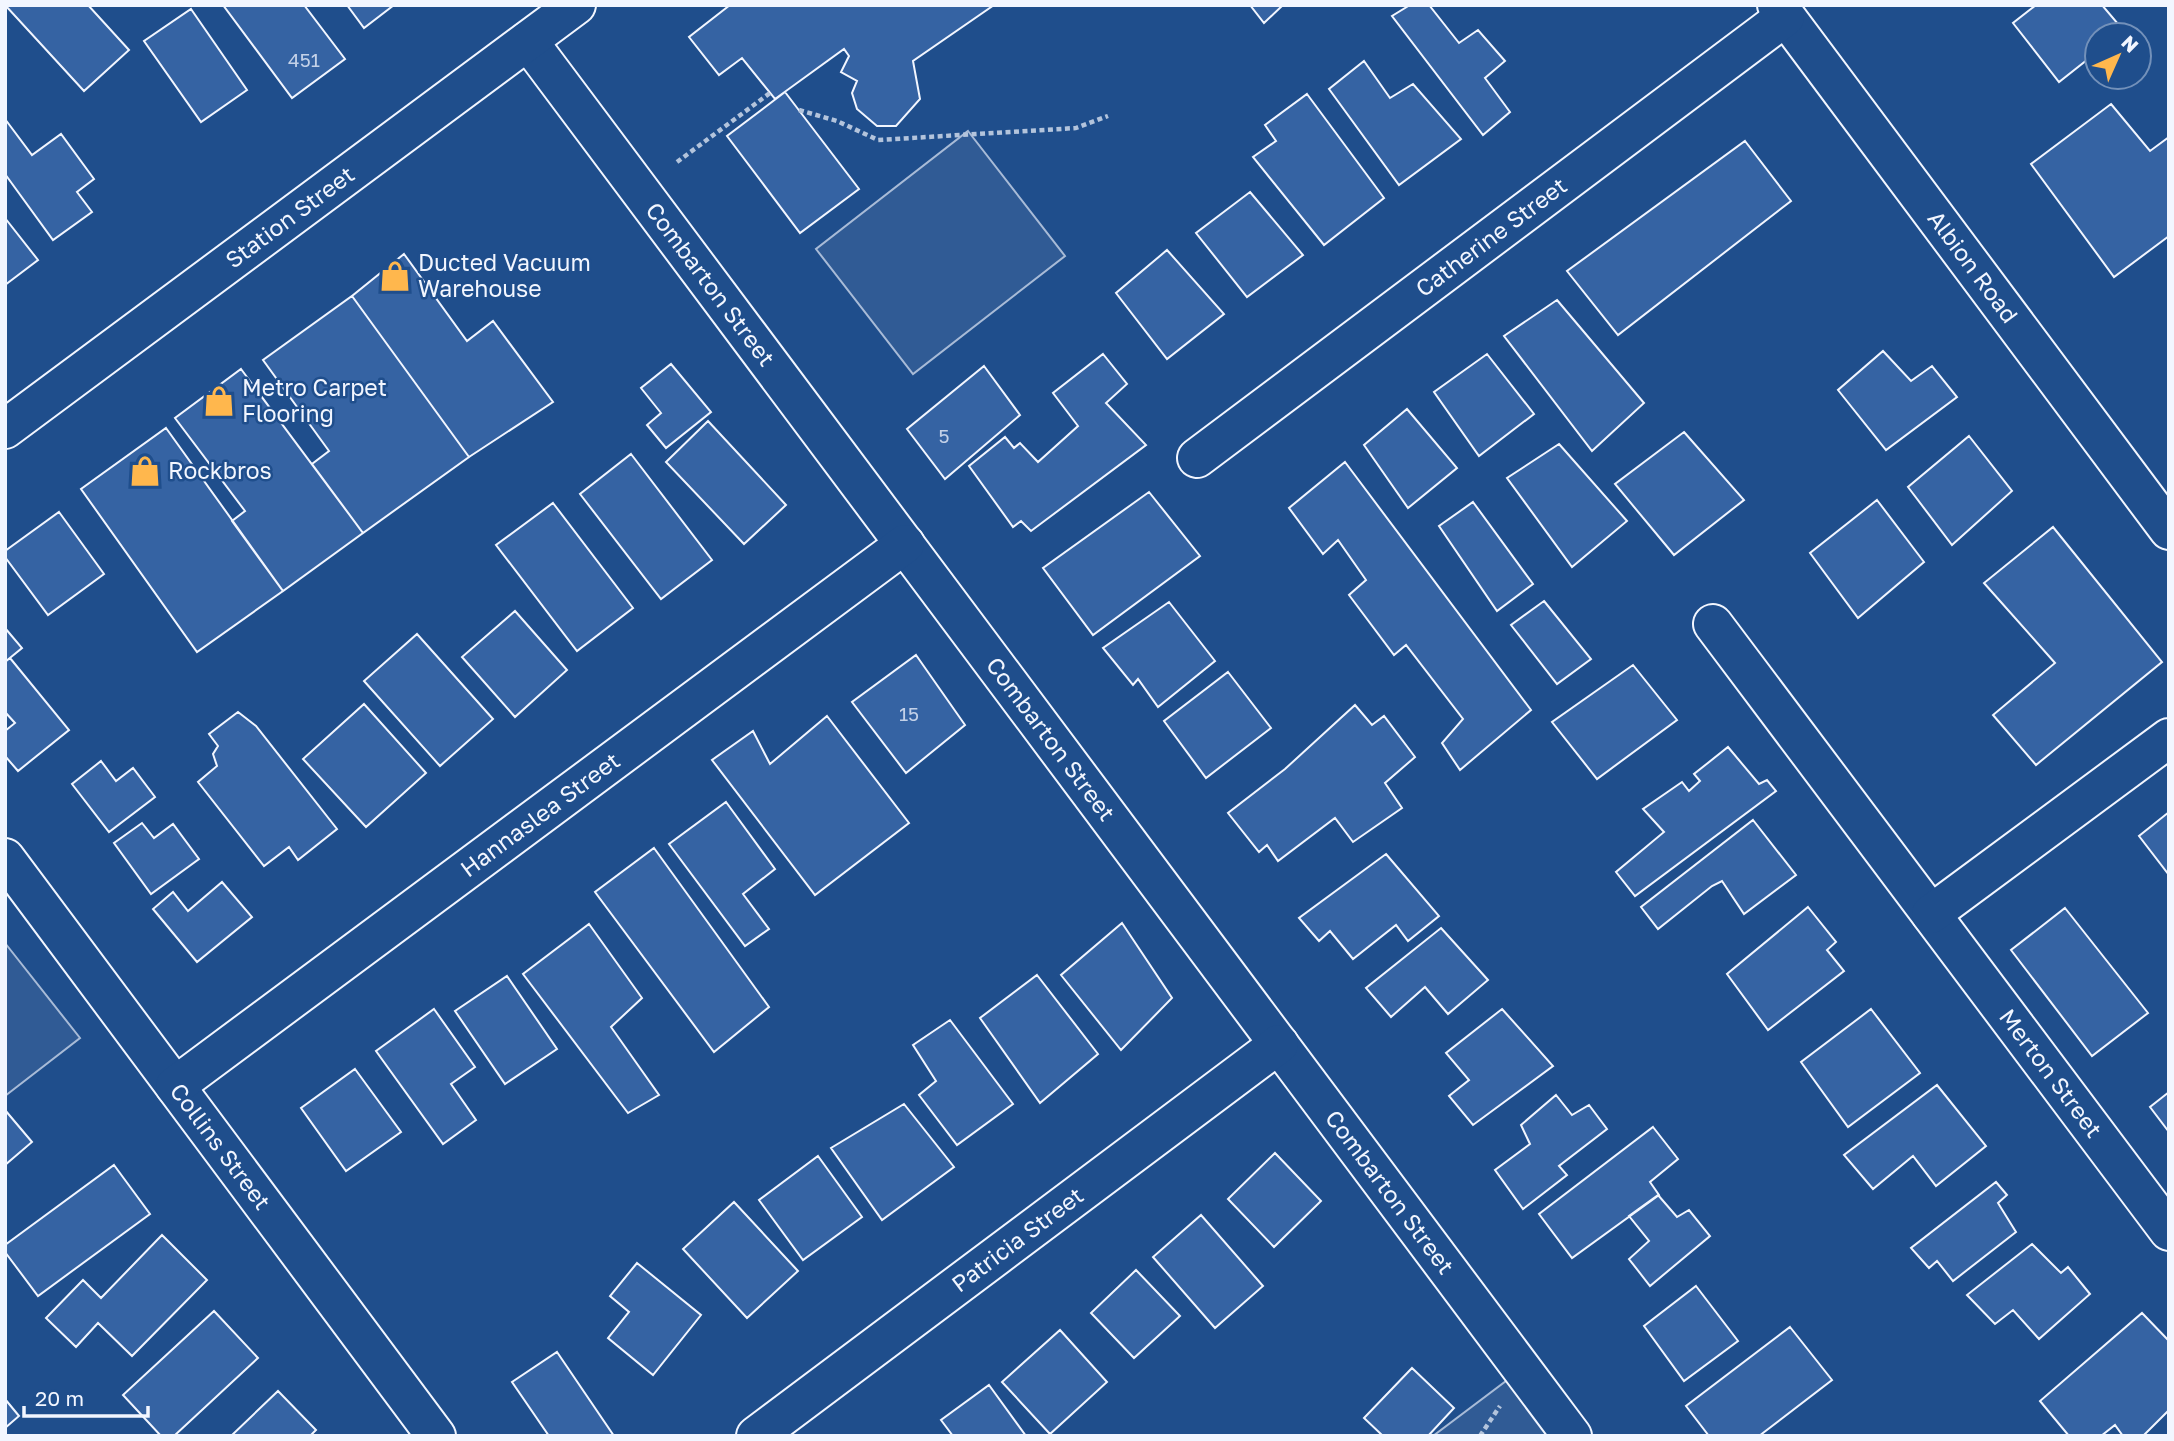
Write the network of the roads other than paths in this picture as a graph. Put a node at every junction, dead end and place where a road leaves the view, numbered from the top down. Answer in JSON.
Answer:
{"nodes":[{"id":1,"x":1781,"y":11,"type":"edge"},
{"id":2,"x":547,"y":19,"type":"edge"},
{"id":3,"x":5,"y":429,"type":"edge"},
{"id":4,"x":1197,"y":458,"type":"dead end"},
{"id":5,"x":2169,"y":530,"type":"edge"},
{"id":6,"x":905,"y":544,"type":"junction"},
{"id":7,"x":1713,"y":624,"type":"dead end"},
{"id":8,"x":2169,"y":738,"type":"edge"},
{"id":9,"x":5,"y":858,"type":"edge"},
{"id":10,"x":1931,"y":914,"type":"junction"},
{"id":11,"x":1279,"y":1044,"type":"junction"},
{"id":12,"x":175,"y":1086,"type":"junction"},
{"id":13,"x":2169,"y":1231,"type":"edge"},
{"id":14,"x":436,"y":1436,"type":"edge"},
{"id":15,"x":756,"y":1436,"type":"edge"},
{"id":16,"x":1572,"y":1436,"type":"edge"}],
"edges":[{"from":1,"to":4,"type":"street","name":"Catherine Street"},
{"from":1,"to":5,"type":"street","name":"Albion Road"},
{"from":2,"to":3,"type":"street","name":"Station Street"},
{"from":2,"to":6,"type":"street","name":"Combarton Street"},
{"from":6,"to":11,"type":"street","name":"Combarton Street"},
{"from":6,"to":12,"type":"street","name":"Hannaslea Street"},
{"from":7,"to":10,"type":"street","name":"Merton Street"},
{"from":8,"to":10,"type":"street"},
{"from":9,"to":12,"type":"street","name":"Collins Street"},
{"from":10,"to":13,"type":"street","name":"Merton Street"},
{"from":11,"to":15,"type":"street","name":"Patricia Street"},
{"from":11,"to":16,"type":"street","name":"Combarton Street"},
{"from":12,"to":14,"type":"street","name":"Collins Street"}]}
